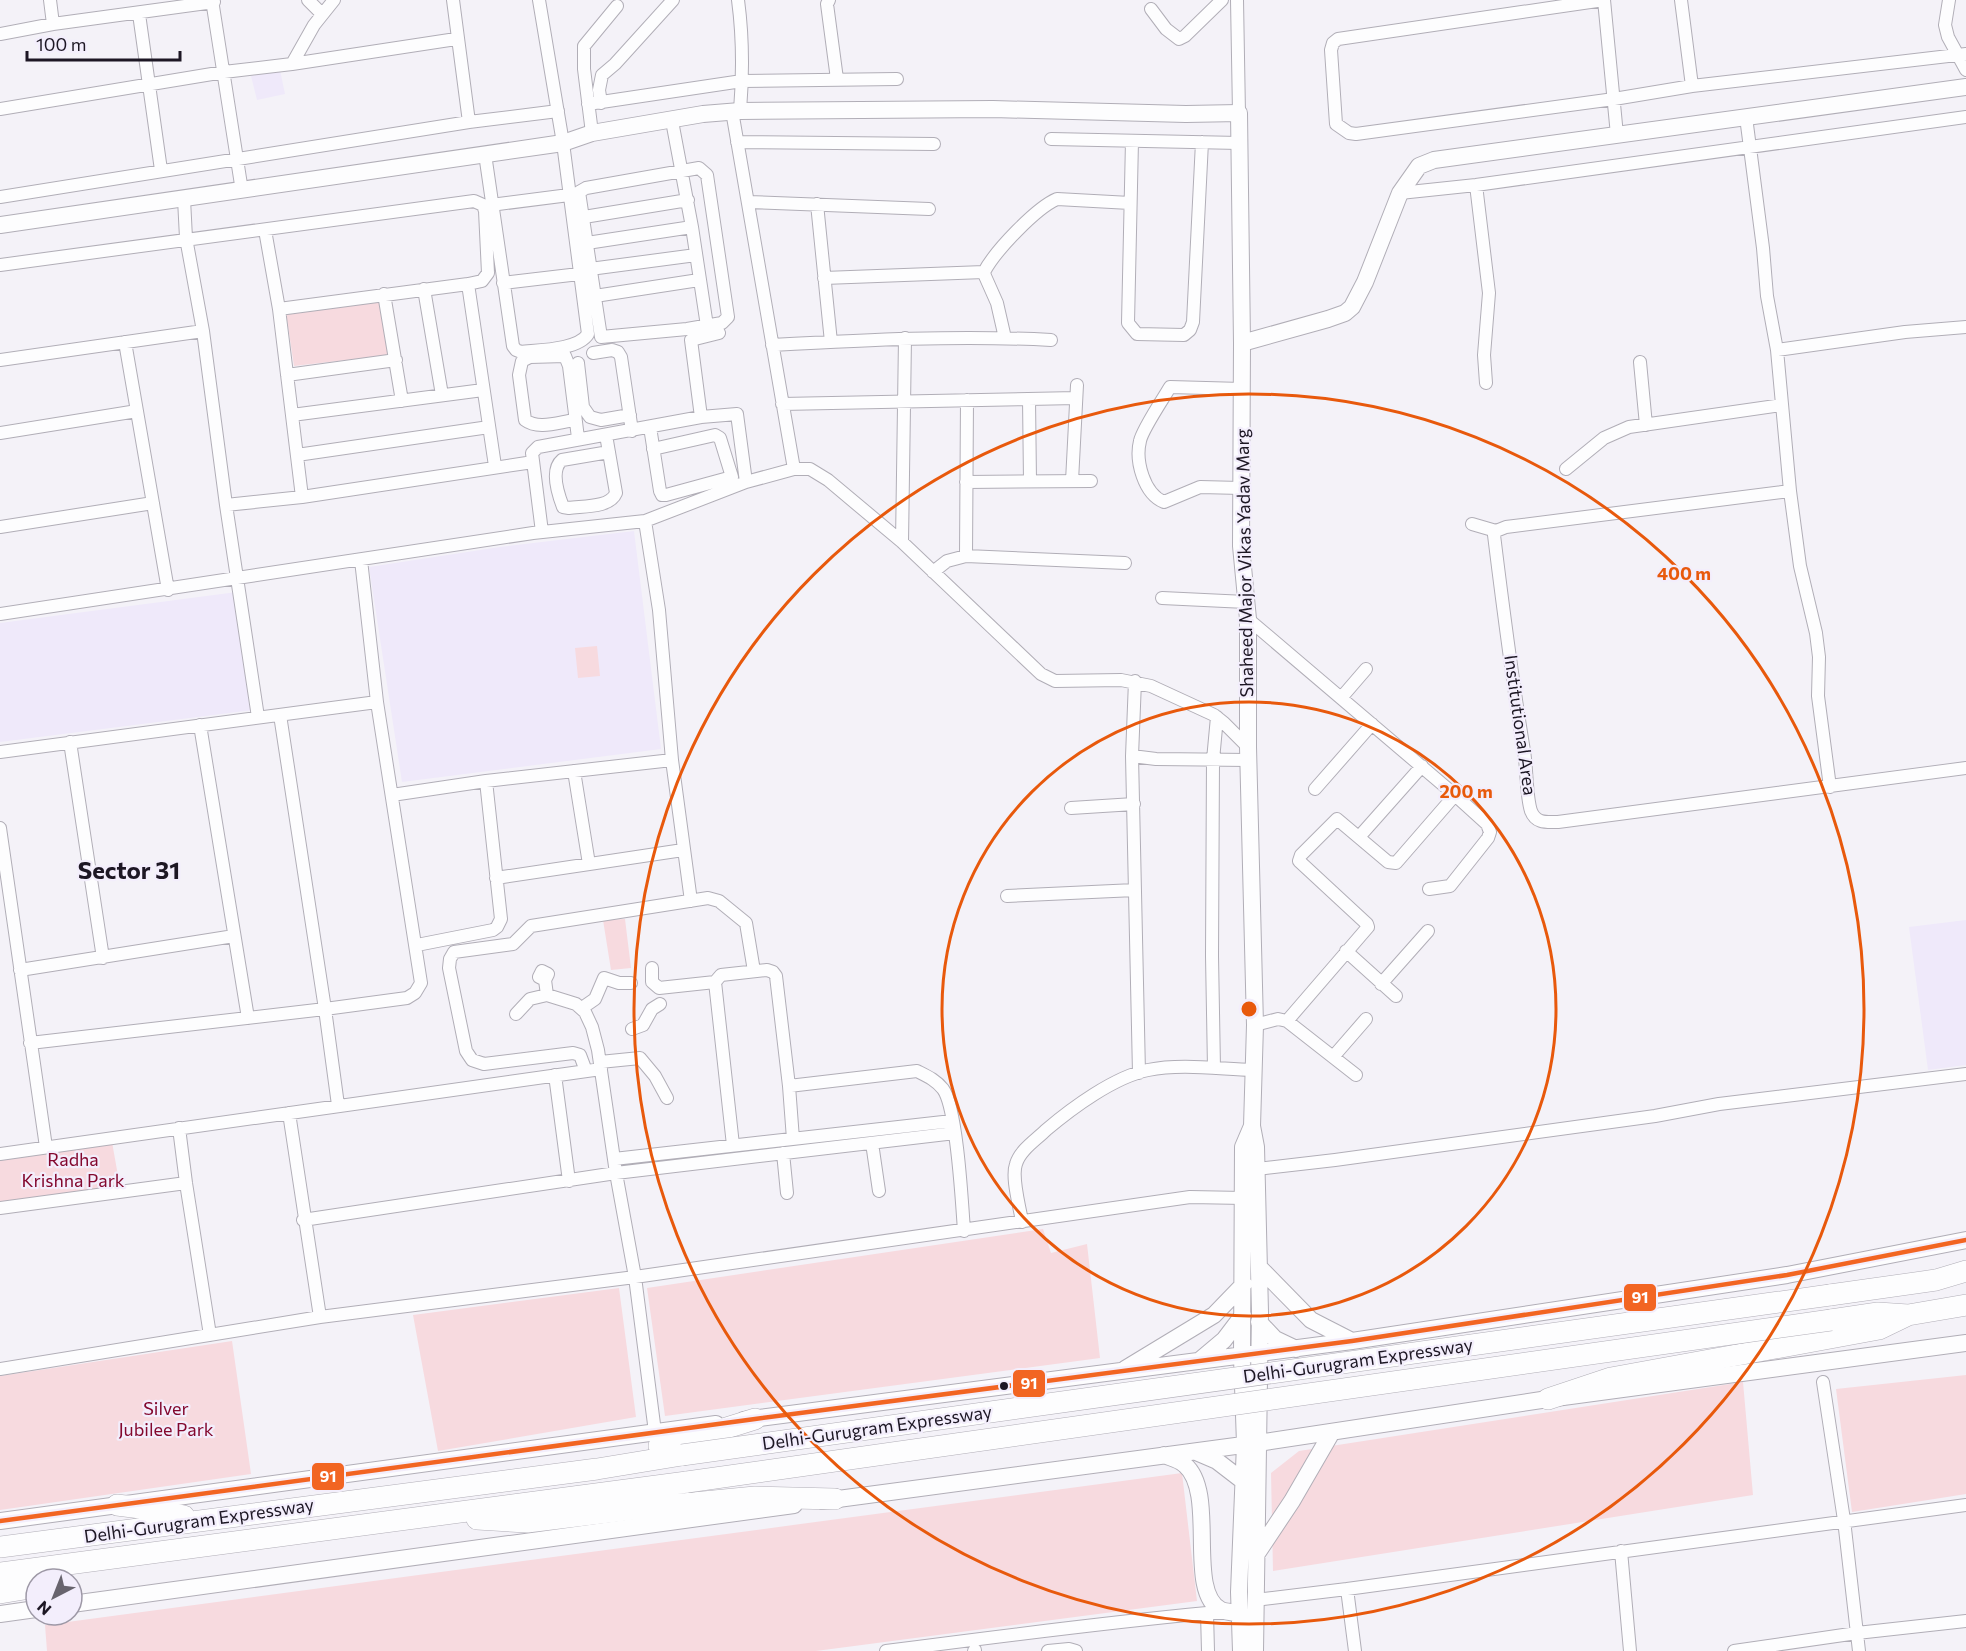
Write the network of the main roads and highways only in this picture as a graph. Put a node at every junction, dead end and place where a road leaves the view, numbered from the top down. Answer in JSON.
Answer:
{"nodes":[{"id":1,"x":1966,"y":87,"type":"edge"},
{"id":2,"x":0,"y":225,"type":"edge"},
{"id":3,"x":1242,"y":343,"type":"junction"},
{"id":4,"x":1252,"y":1126,"type":"junction"},
{"id":5,"x":1966,"y":1240,"type":"edge"},
{"id":6,"x":1259,"y":1267,"type":"junction"},
{"id":7,"x":1966,"y":1271,"type":"edge"},
{"id":8,"x":1244,"y":1284,"type":"junction"},
{"id":9,"x":1966,"y":1305,"type":"edge"},
{"id":10,"x":1244,"y":1314,"type":"junction"},
{"id":11,"x":1908,"y":1315,"type":"junction"},
{"id":12,"x":1260,"y":1322,"type":"junction"},
{"id":13,"x":1352,"y":1341,"type":"junction"},
{"id":14,"x":1966,"y":1342,"type":"edge"},
{"id":15,"x":1296,"y":1349,"type":"junction"},
{"id":16,"x":1250,"y":1356,"type":"junction"},
{"id":17,"x":1198,"y":1362,"type":"junction"},
{"id":18,"x":1119,"y":1372,"type":"junction"},
{"id":19,"x":1548,"y":1399,"type":"junction"},
{"id":20,"x":755,"y":1419,"type":"junction"},
{"id":21,"x":1332,"y":1432,"type":"junction"},
{"id":22,"x":1288,"y":1438,"type":"junction"},
{"id":23,"x":1251,"y":1443,"type":"junction"},
{"id":24,"x":1194,"y":1451,"type":"junction"},
{"id":25,"x":1163,"y":1455,"type":"junction"},
{"id":26,"x":597,"y":1469,"type":"junction"},
{"id":27,"x":1250,"y":1480,"type":"junction"},
{"id":28,"x":835,"y":1499,"type":"junction"},
{"id":29,"x":117,"y":1505,"type":"junction"},
{"id":30,"x":426,"y":1517,"type":"junction"},
{"id":31,"x":207,"y":1519,"type":"junction"},
{"id":32,"x":0,"y":1521,"type":"edge"},
{"id":33,"x":0,"y":1547,"type":"edge"},
{"id":34,"x":1256,"y":1555,"type":"junction"},
{"id":35,"x":113,"y":1559,"type":"junction"},
{"id":36,"x":0,"y":1574,"type":"edge"},
{"id":37,"x":84,"y":1576,"type":"edge"},
{"id":38,"x":24,"y":1589,"type":"edge"},
{"id":39,"x":0,"y":1593,"type":"edge"},
{"id":40,"x":84,"y":1602,"type":"edge"},
{"id":41,"x":24,"y":1611,"type":"edge"},
{"id":42,"x":0,"y":1614,"type":"edge"},
{"id":43,"x":1239,"y":1614,"type":"junction"},
{"id":44,"x":1241,"y":1651,"type":"edge"},
{"id":45,"x":1255,"y":1651,"type":"edge"}],
"edges":[{"from":1,"to":3,"type":"main road"},
{"from":2,"to":3,"type":"main road","name":"Shaheed Major Vikas Yadav Marg"},
{"from":3,"to":4,"type":"main road","name":"Shaheed Major Vikas Yadav Marg"},
{"from":4,"to":6,"type":"main road","name":"Shaheed Major Vikas Yadav Marg"},
{"from":4,"to":8,"type":"main road","name":"Shaheed Major Vikas Yadav Marg"},
{"from":5,"to":13,"type":"main road"},
{"from":6,"to":12,"type":"main road","name":"Shaheed Major Vikas Yadav Marg"},
{"from":6,"to":13,"type":"main road"},
{"from":7,"to":26,"type":"highway","name":"Delhi-Gurugram Expressway","bridge":true},
{"from":8,"to":10,"type":"main road","name":"Shaheed Major Vikas Yadav Marg"},
{"from":8,"to":18,"type":"main road"},
{"from":9,"to":11,"type":"highway","name":"Delhi-Gurugram Expressway"},
{"from":10,"to":16,"type":"main road","name":"Shaheed Major Vikas Yadav Marg"},
{"from":10,"to":17,"type":"main road"},
{"from":11,"to":19,"type":"highway"},
{"from":11,"to":30,"type":"highway","name":"Delhi-Gurugram Expressway","bridge":true},
{"from":12,"to":15,"type":"main road"},
{"from":12,"to":16,"type":"main road","name":"Shaheed Major Vikas Yadav Marg"},
{"from":13,"to":15,"type":"main road"},
{"from":14,"to":19,"type":"main road"},
{"from":15,"to":16,"type":"main road"},
{"from":16,"to":17,"type":"main road"},
{"from":16,"to":23,"type":"main road","name":"Shaheed Major Vikas Yadav Marg"},
{"from":17,"to":18,"type":"main road"},
{"from":18,"to":20,"type":"main road"},
{"from":19,"to":21,"type":"main road"},
{"from":20,"to":26,"type":"highway"},
{"from":20,"to":29,"type":"main road"},
{"from":21,"to":22,"type":"main road"},
{"from":21,"to":34,"type":"main road"},
{"from":22,"to":23,"type":"main road"},
{"from":22,"to":27,"type":"main road"},
{"from":23,"to":24,"type":"main road"},
{"from":23,"to":27,"type":"main road","name":"Shaheed Major Vikas Yadav Marg"},
{"from":24,"to":25,"type":"main road"},
{"from":24,"to":27,"type":"main road"},
{"from":25,"to":28,"type":"main road"},
{"from":25,"to":43,"type":"main road"},
{"from":26,"to":31,"type":"highway","name":"Delhi-Gurugram Expressway"},
{"from":27,"to":34,"type":"main road","name":"Shaheed Major Vikas Yadav Marg"},
{"from":27,"to":43,"type":"main road","name":"Shaheed Major Vikas Yadav Marg"},
{"from":28,"to":30,"type":"highway"},
{"from":28,"to":40,"type":"main road"},
{"from":29,"to":31,"type":"highway"},
{"from":29,"to":32,"type":"main road"},
{"from":30,"to":35,"type":"highway","name":"Delhi-Gurugram Expressway"},
{"from":31,"to":33,"type":"highway","name":"Delhi-Gurugram Expressway"},
{"from":34,"to":45,"type":"main road","name":"Shaheed Major Vikas Yadav Marg"},
{"from":35,"to":36,"type":"highway","name":"Delhi-Gurugram Expressway"},
{"from":35,"to":37,"type":"highway"},
{"from":38,"to":39,"type":"highway"},
{"from":41,"to":42,"type":"main road"},
{"from":43,"to":44,"type":"main road","name":"Shaheed Major Vikas Yadav Marg"}]}
